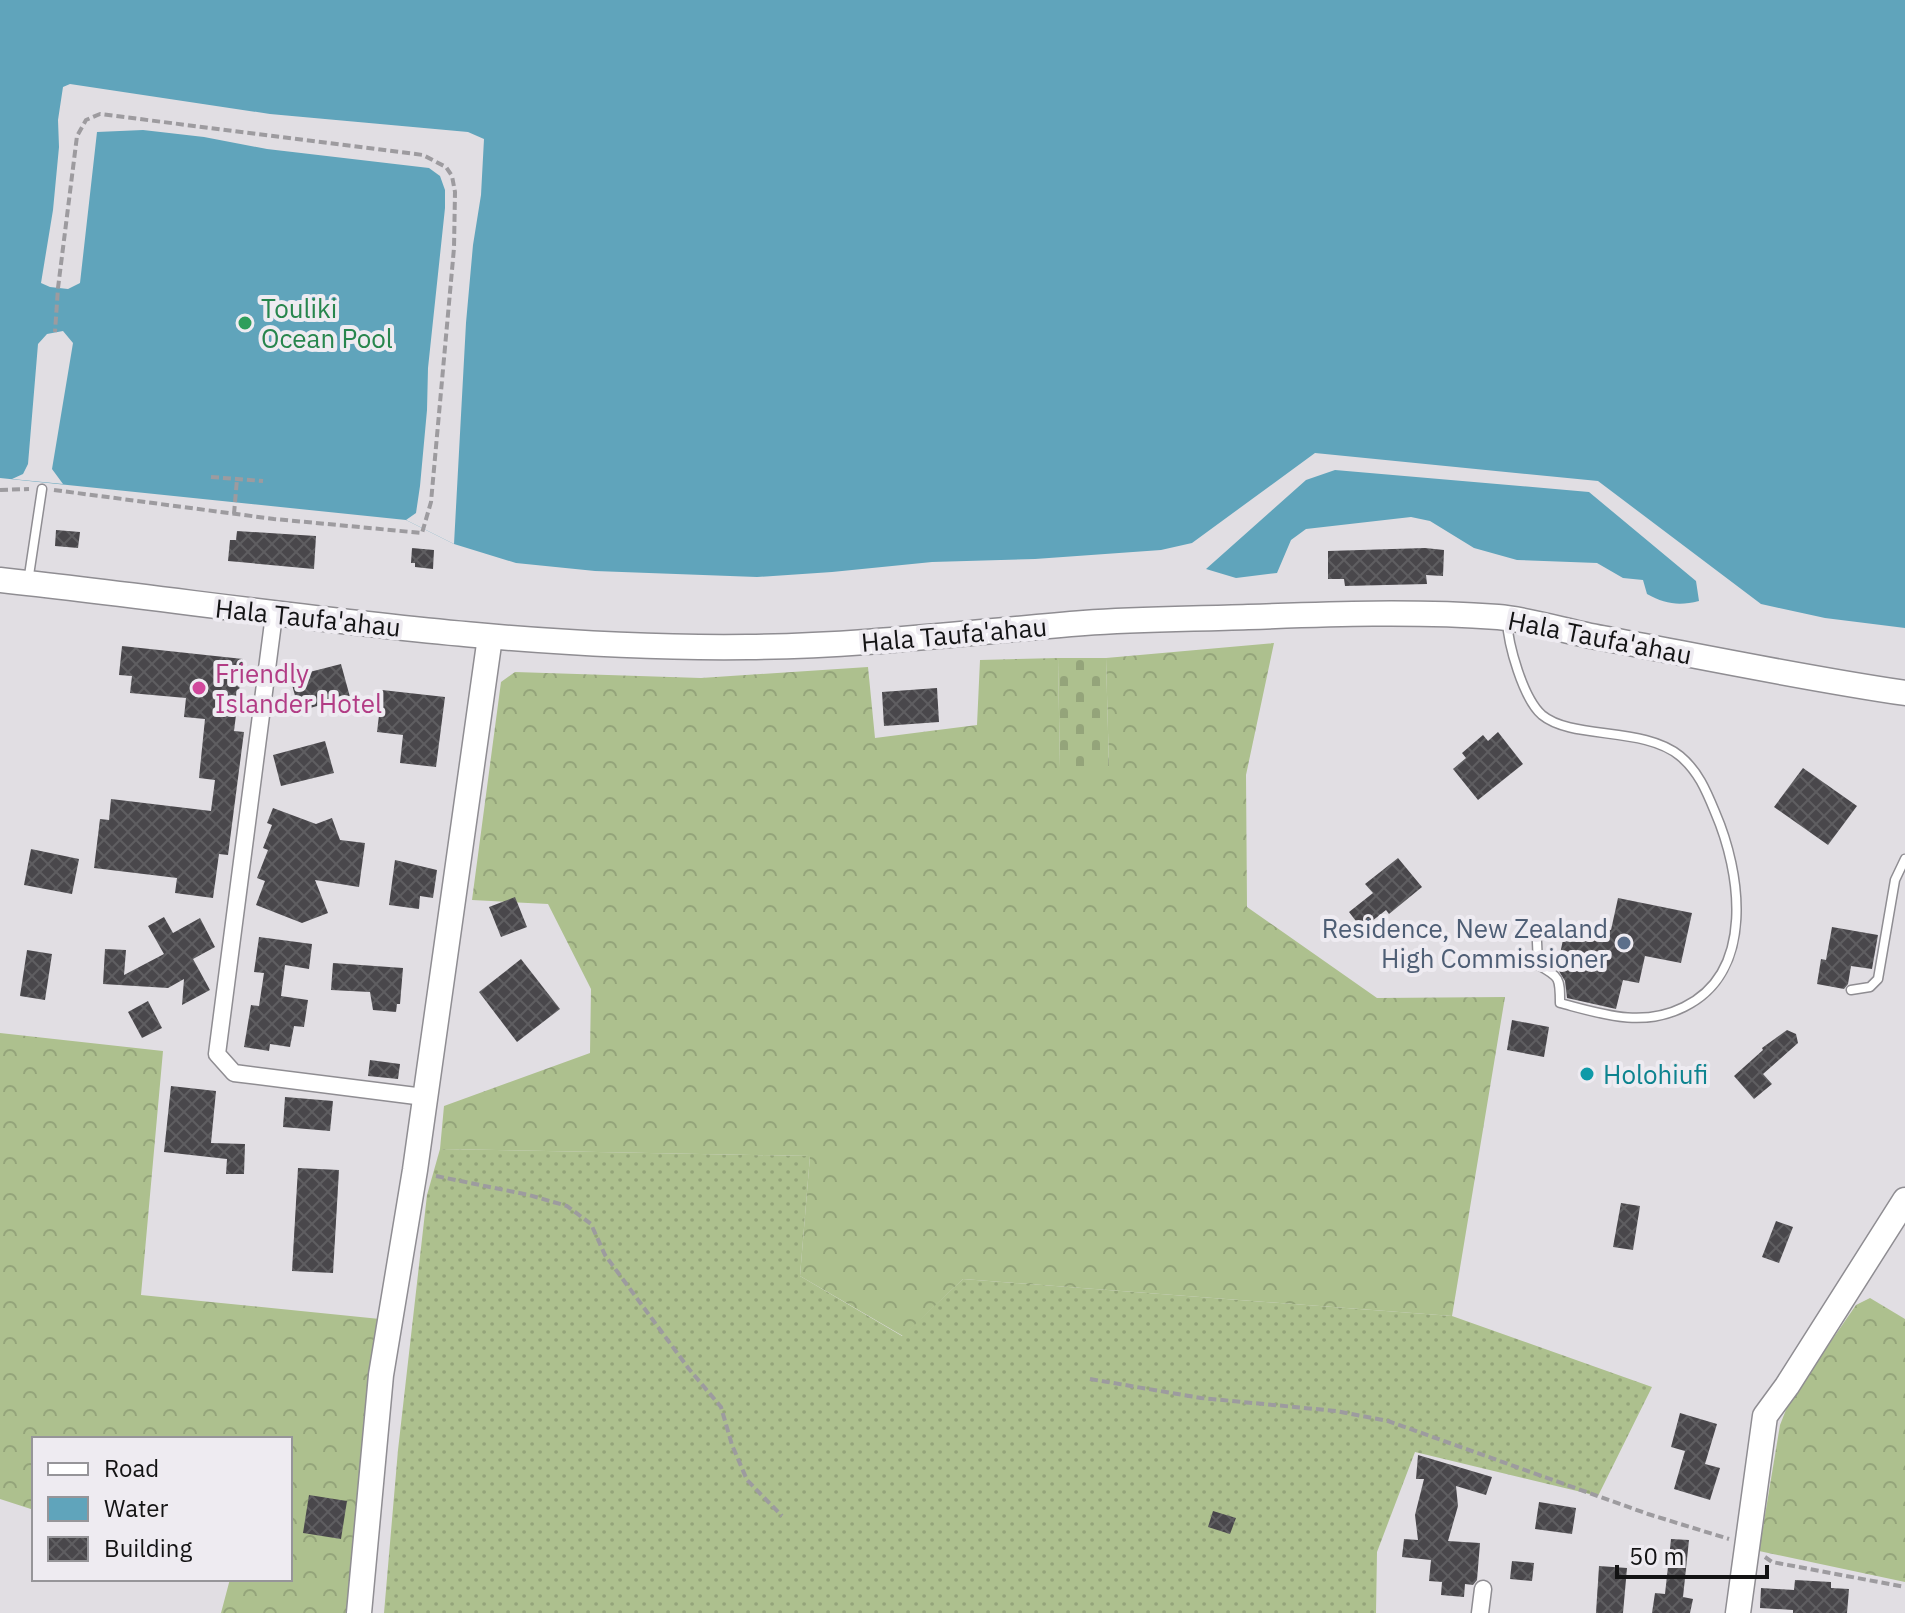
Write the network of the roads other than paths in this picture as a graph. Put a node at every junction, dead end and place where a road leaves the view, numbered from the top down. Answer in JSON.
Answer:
{"nodes":[{"id":1,"x":42,"y":489,"type":"road end"},
{"id":2,"x":0,"y":580,"type":"edge"},
{"id":3,"x":28,"y":583,"type":"junction"},
{"id":4,"x":274,"y":615,"type":"junction"},
{"id":5,"x":1507,"y":618,"type":"junction"},
{"id":6,"x":490,"y":637,"type":"junction"},
{"id":7,"x":1905,"y":693,"type":"edge"},
{"id":8,"x":1905,"y":859,"type":"edge"},
{"id":9,"x":1537,"y":942,"type":"dead end"},
{"id":10,"x":1851,"y":990,"type":"dead end"},
{"id":11,"x":424,"y":1097,"type":"junction"},
{"id":12,"x":1905,"y":1200,"type":"edge"},
{"id":13,"x":1483,"y":1589,"type":"dead end"},
{"id":14,"x":359,"y":1613,"type":"edge"},
{"id":15,"x":1480,"y":1613,"type":"edge"},
{"id":16,"x":1738,"y":1613,"type":"edge"}],
"edges":[{"from":1,"to":3,"type":"lane"},
{"from":2,"to":3,"type":"street","name":"Hala Taufa'ahau"},
{"from":3,"to":4,"type":"street","name":"Hala Taufa'ahau"},
{"from":4,"to":6,"type":"street","name":"Hala Taufa'ahau"},
{"from":4,"to":11,"type":"street"},
{"from":5,"to":6,"type":"street","name":"Hala Taufa'ahau"},
{"from":5,"to":7,"type":"street","name":"Hala Taufa'ahau"},
{"from":5,"to":9,"type":"lane"},
{"from":6,"to":11,"type":"street"},
{"from":8,"to":10,"type":"lane"},
{"from":11,"to":14,"type":"street"},
{"from":12,"to":16,"type":"street"},
{"from":13,"to":15,"type":"street"}]}
